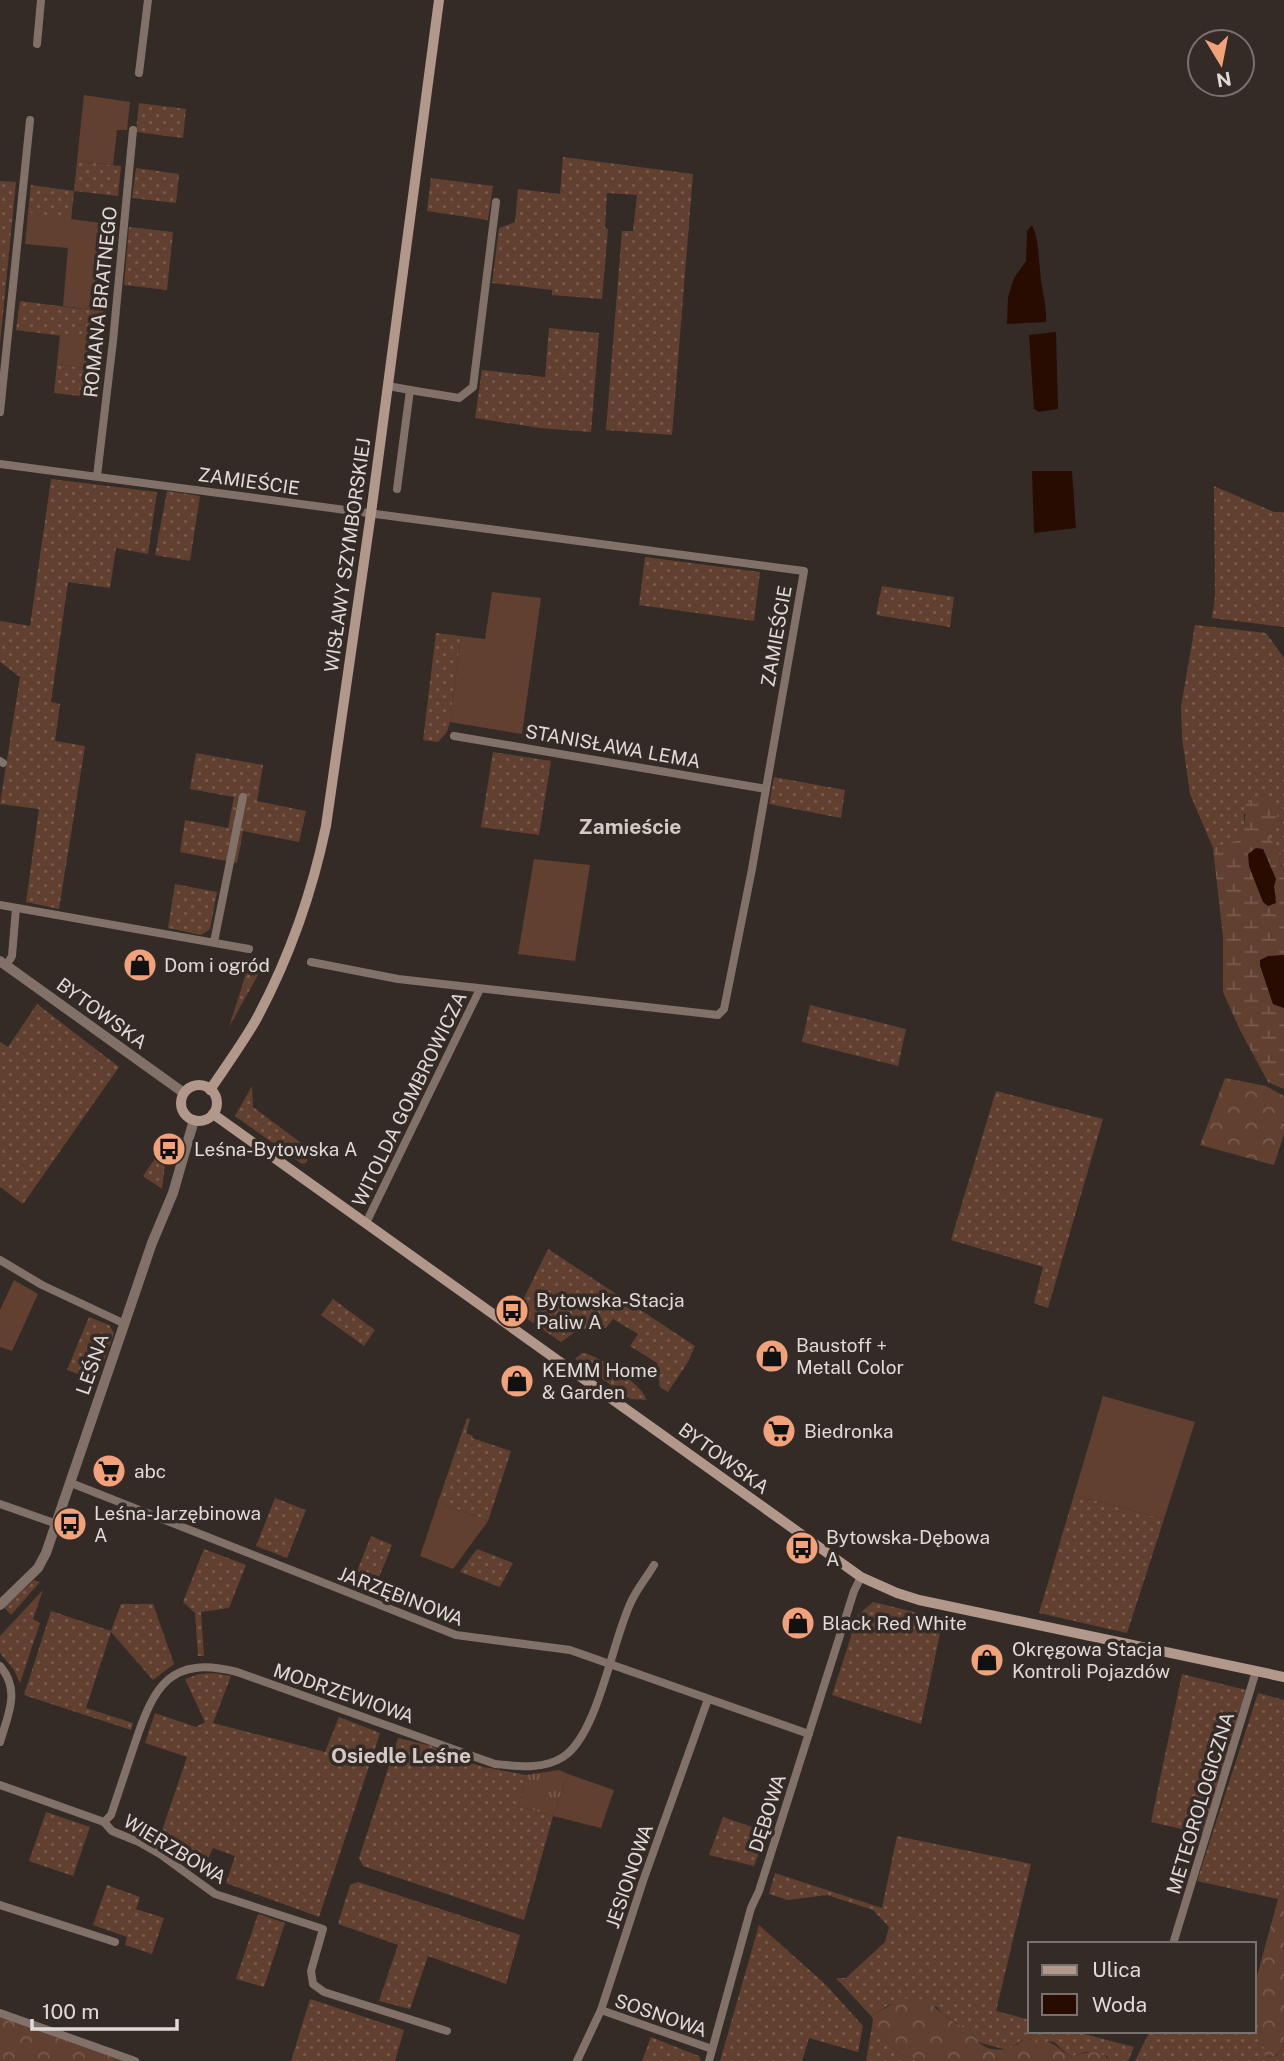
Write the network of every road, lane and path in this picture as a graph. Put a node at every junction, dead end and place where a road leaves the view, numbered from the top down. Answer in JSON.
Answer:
{"nodes":[{"id":1,"x":41,"y":0,"type":"edge"},
{"id":2,"x":148,"y":0,"type":"edge"},
{"id":3,"x":439,"y":0,"type":"edge"},
{"id":4,"x":37,"y":44,"type":"dead end"},
{"id":5,"x":139,"y":73,"type":"dead end"},
{"id":6,"x":30,"y":120,"type":"dead end"},
{"id":7,"x":133,"y":130,"type":"dead end"},
{"id":8,"x":496,"y":202,"type":"dead end"},
{"id":9,"x":388,"y":386,"type":"junction"},
{"id":10,"x":410,"y":390,"type":"junction"},
{"id":11,"x":0,"y":412,"type":"edge"},
{"id":12,"x":0,"y":464,"type":"edge"},
{"id":13,"x":97,"y":476,"type":"junction"},
{"id":14,"x":397,"y":489,"type":"dead end"},
{"id":15,"x":371,"y":513,"type":"junction"},
{"id":16,"x":454,"y":736,"type":"dead end"},
{"id":17,"x":766,"y":789,"type":"junction"},
{"id":18,"x":243,"y":797,"type":"dead end"},
{"id":19,"x":0,"y":905,"type":"edge"},
{"id":20,"x":16,"y":908,"type":"junction"},
{"id":21,"x":214,"y":942,"type":"junction"},
{"id":22,"x":249,"y":949,"type":"dead end"},
{"id":23,"x":311,"y":962,"type":"dead end"},
{"id":24,"x":3,"y":963,"type":"edge"},
{"id":25,"x":480,"y":989,"type":"junction"},
{"id":26,"x":210,"y":1090,"type":"junction"},
{"id":27,"x":184,"y":1093,"type":"junction"},
{"id":28,"x":213,"y":1114,"type":"junction"},
{"id":29,"x":194,"y":1120,"type":"junction"},
{"id":30,"x":366,"y":1223,"type":"junction"},
{"id":31,"x":0,"y":1260,"type":"edge"},
{"id":32,"x":125,"y":1324,"type":"junction"},
{"id":33,"x":71,"y":1483,"type":"junction"},
{"id":34,"x":0,"y":1504,"type":"edge"},
{"id":35,"x":57,"y":1524,"type":"junction"},
{"id":36,"x":654,"y":1565,"type":"dead end"},
{"id":37,"x":861,"y":1577,"type":"junction"},
{"id":38,"x":0,"y":1605,"type":"edge"},
{"id":39,"x":609,"y":1663,"type":"junction"},
{"id":40,"x":0,"y":1666,"type":"edge"},
{"id":41,"x":1256,"y":1671,"type":"junction"},
{"id":42,"x":1284,"y":1677,"type":"edge"},
{"id":43,"x":708,"y":1699,"type":"junction"},
{"id":44,"x":809,"y":1734,"type":"junction"},
{"id":45,"x":0,"y":1742,"type":"edge"},
{"id":46,"x":0,"y":1785,"type":"edge"},
{"id":47,"x":104,"y":1822,"type":"junction"},
{"id":48,"x":0,"y":1905,"type":"edge"},
{"id":49,"x":115,"y":1942,"type":"dead end"},
{"id":50,"x":1174,"y":1942,"type":"edge"},
{"id":51,"x":600,"y":2010,"type":"junction"},
{"id":52,"x":0,"y":2012,"type":"edge"},
{"id":53,"x":447,"y":2031,"type":"dead end"},
{"id":54,"x":712,"y":2049,"type":"junction"},
{"id":55,"x":135,"y":2061,"type":"edge"},
{"id":56,"x":577,"y":2061,"type":"edge"},
{"id":57,"x":709,"y":2061,"type":"edge"}],
"edges":[{"from":1,"to":4,"type":"street"},
{"from":2,"to":5,"type":"street"},
{"from":3,"to":9,"type":"main road","name":"WISŁAWY SZYMBORSKIEJ"},
{"from":6,"to":11,"type":"street"},
{"from":7,"to":13,"type":"street","name":"ROMANA BRATNEGO"},
{"from":8,"to":10,"type":"street"},
{"from":9,"to":10,"type":"street"},
{"from":9,"to":15,"type":"main road","name":"WISŁAWY SZYMBORSKIEJ"},
{"from":10,"to":14,"type":"street"},
{"from":12,"to":13,"type":"street","name":"ZAMIEŚCIE"},
{"from":13,"to":15,"type":"street","name":"ZAMIEŚCIE"},
{"from":15,"to":17,"type":"street","name":"ZAMIEŚCIE"},
{"from":15,"to":26,"type":"main road","name":"WISŁAWY SZYMBORSKIEJ"},
{"from":16,"to":17,"type":"street","name":"STANISŁAWA LEMA"},
{"from":17,"to":25,"type":"street","name":"ZAMIEŚCIE"},
{"from":18,"to":21,"type":"street"},
{"from":19,"to":20,"type":"street"},
{"from":20,"to":21,"type":"street"},
{"from":20,"to":24,"type":"street"},
{"from":21,"to":22,"type":"street"},
{"from":23,"to":25,"type":"street","name":"ZAMIEŚCIE"},
{"from":24,"to":27,"type":"street","name":"BYTOWSKA"},
{"from":25,"to":30,"type":"street","name":"WITOLDA GOMBROWICZA"},
{"from":26,"to":27,"type":"main road"},
{"from":26,"to":28,"type":"main road"},
{"from":27,"to":29,"type":"main road"},
{"from":28,"to":29,"type":"main road"},
{"from":28,"to":30,"type":"main road","name":"BYTOWSKA"},
{"from":29,"to":32,"type":"street","name":"LEŚNA"},
{"from":30,"to":37,"type":"main road","name":"BYTOWSKA"},
{"from":31,"to":32,"type":"street"},
{"from":32,"to":33,"type":"street","name":"LEŚNA"},
{"from":33,"to":35,"type":"street","name":"LEŚNA"},
{"from":33,"to":39,"type":"street","name":"JARZĘBINOWA"},
{"from":34,"to":35,"type":"street"},
{"from":35,"to":38,"type":"street","name":"LEŚNA"},
{"from":36,"to":39,"type":"street","name":"MODRZEWIOWA"},
{"from":37,"to":41,"type":"main road","name":"BYTOWSKA"},
{"from":37,"to":44,"type":"street","name":"DĘBOWA"},
{"from":39,"to":43,"type":"street","name":"JARZĘBINOWA"},
{"from":39,"to":47,"type":"street","name":"MODRZEWIOWA"},
{"from":40,"to":45,"type":"street"},
{"from":41,"to":42,"type":"main road","name":"BYTOWSKA"},
{"from":41,"to":50,"type":"street","name":"METEOROLOGICZNA"},
{"from":43,"to":44,"type":"street","name":"JARZĘBINOWA"},
{"from":43,"to":51,"type":"street","name":"JESIONOWA"},
{"from":44,"to":54,"type":"street","name":"DĘBOWA"},
{"from":46,"to":47,"type":"street"},
{"from":47,"to":53,"type":"street","name":"WIERZBOWA"},
{"from":48,"to":49,"type":"street"},
{"from":51,"to":54,"type":"street","name":"SOSNOWA"},
{"from":51,"to":56,"type":"street","name":"JESIONOWA"},
{"from":52,"to":55,"type":"street"},
{"from":54,"to":57,"type":"street","name":"DĘBOWA"}]}
